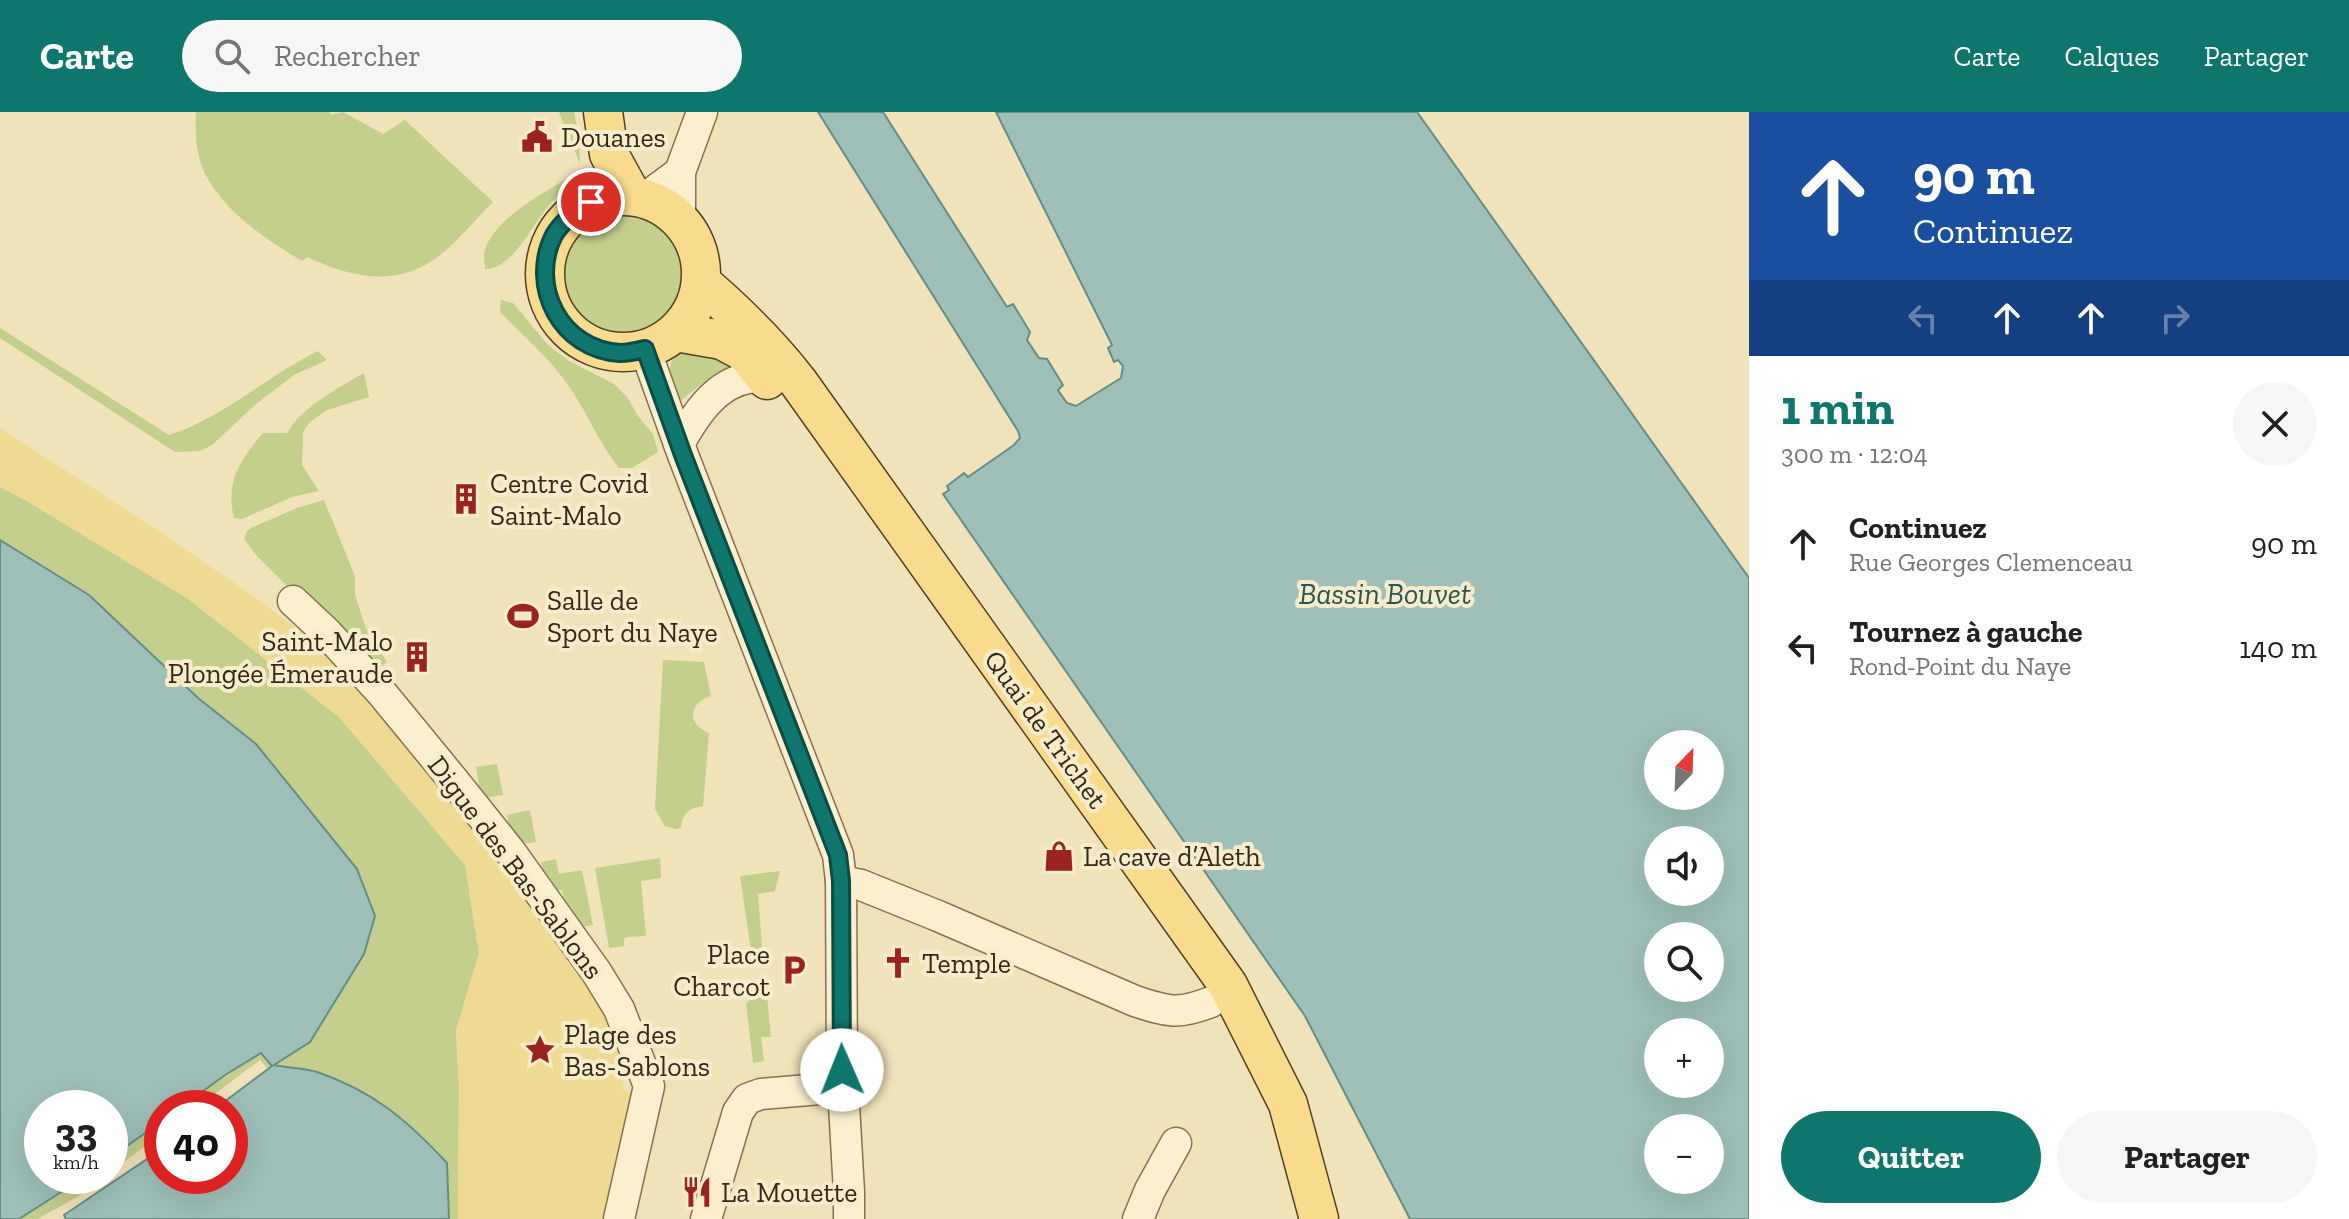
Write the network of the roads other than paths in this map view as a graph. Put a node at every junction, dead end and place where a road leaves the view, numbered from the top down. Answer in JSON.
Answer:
{"nodes":[{"id":1,"x":603,"y":112,"type":"edge"},
{"id":2,"x":702,"y":112,"type":"edge"},
{"id":3,"x":609,"y":154,"type":"junction"},
{"id":4,"x":680,"y":172,"type":"junction"},
{"id":5,"x":638,"y":197,"type":"junction"},
{"id":6,"x":591,"y":202,"type":"junction"},
{"id":7,"x":680,"y":220,"type":"junction"},
{"id":8,"x":701,"y":282,"type":"junction"},
{"id":9,"x":660,"y":341,"type":"junction"},
{"id":10,"x":768,"y":380,"type":"junction"},
{"id":11,"x":679,"y":444,"type":"junction"},
{"id":12,"x":293,"y":601,"type":"dead end"},
{"id":13,"x":841,"y":881,"type":"junction"},
{"id":14,"x":1211,"y":1002,"type":"junction"},
{"id":15,"x":844,"y":1087,"type":"junction"},
{"id":16,"x":1176,"y":1143,"type":"dead end"},
{"id":17,"x":619,"y":1219,"type":"edge"},
{"id":18,"x":706,"y":1219,"type":"edge"},
{"id":19,"x":849,"y":1219,"type":"edge"},
{"id":20,"x":1138,"y":1219,"type":"edge"},
{"id":21,"x":1296,"y":1219,"type":"edge"},
{"id":22,"x":1319,"y":1219,"type":"edge"}],
"edges":[{"from":1,"to":3,"type":"main road"},
{"from":2,"to":4,"type":"street"},
{"from":3,"to":5,"type":"main road"},
{"from":3,"to":6,"type":"main road"},
{"from":4,"to":5,"type":"street"},
{"from":4,"to":7,"type":"street"},
{"from":5,"to":6,"type":"main road"},
{"from":5,"to":7,"type":"main road"},
{"from":6,"to":9,"type":"main road"},
{"from":7,"to":8,"type":"main road"},
{"from":8,"to":9,"type":"main road"},
{"from":8,"to":22,"type":"main road","name":"Quai de Trichet"},
{"from":9,"to":10,"type":"main road","name":"Quai de Trichet"},
{"from":9,"to":11,"type":"street"},
{"from":10,"to":11,"type":"street"},
{"from":10,"to":14,"type":"main road","name":"Quai de Trichet"},
{"from":11,"to":13,"type":"street"},
{"from":12,"to":17,"type":"street","name":"Digue des Bas-Sablons"},
{"from":13,"to":14,"type":"street"},
{"from":13,"to":15,"type":"street"},
{"from":14,"to":21,"type":"main road","name":"Quai de Trichet"},
{"from":15,"to":18,"type":"street"},
{"from":15,"to":19,"type":"street"},
{"from":16,"to":20,"type":"street"}]}
